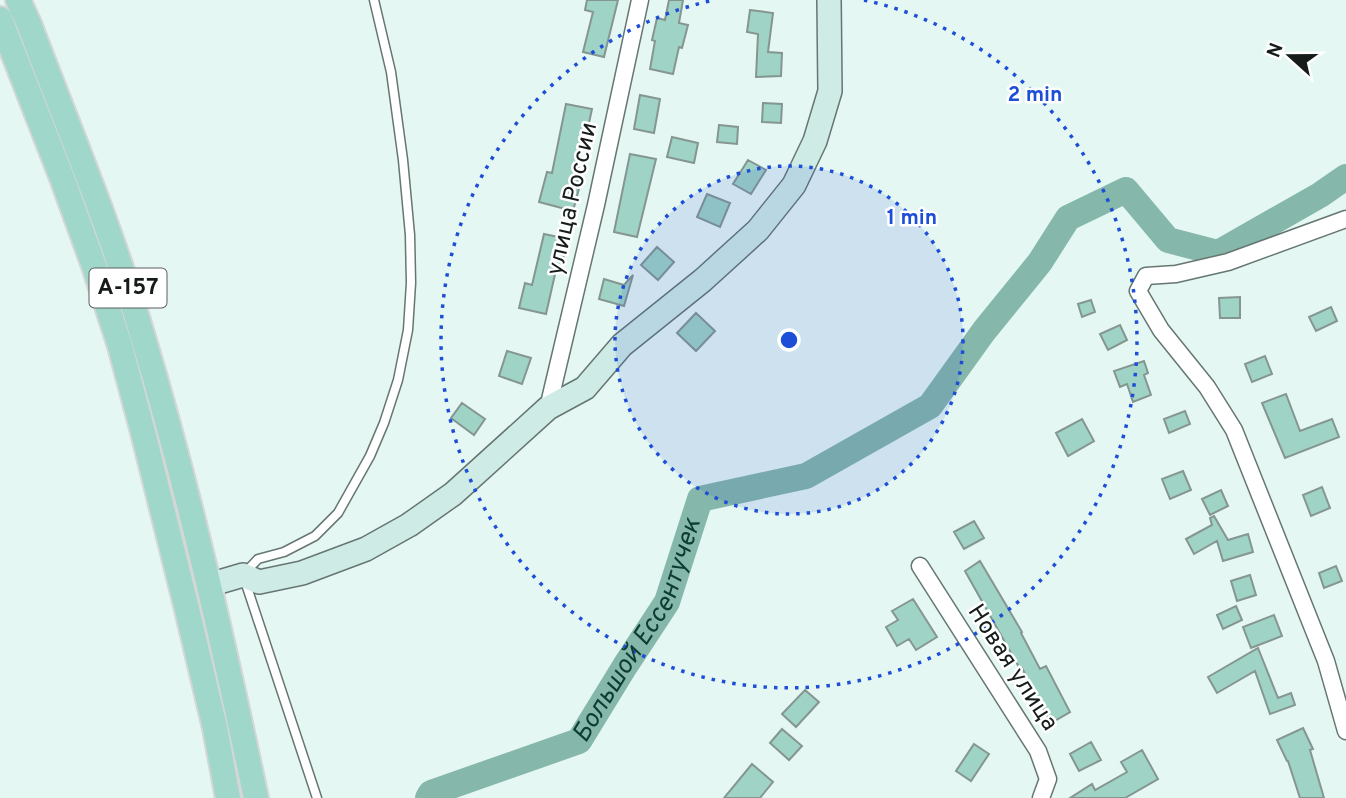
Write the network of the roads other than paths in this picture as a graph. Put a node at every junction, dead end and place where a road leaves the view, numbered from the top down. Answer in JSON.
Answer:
{"nodes":[{"id":1,"x":18,"y":0,"type":"edge"},
{"id":2,"x":374,"y":0,"type":"edge"},
{"id":3,"x":639,"y":0,"type":"edge"},
{"id":4,"x":829,"y":0,"type":"edge"},
{"id":5,"x":0,"y":19,"type":"edge"},
{"id":6,"x":1346,"y":219,"type":"edge"},
{"id":7,"x":548,"y":408,"type":"junction"},
{"id":8,"x":920,"y":566,"type":"dead end"},
{"id":9,"x":243,"y":575,"type":"junction"},
{"id":10,"x":209,"y":584,"type":"junction"},
{"id":11,"x":1346,"y":731,"type":"edge"},
{"id":12,"x":228,"y":798,"type":"edge"},
{"id":13,"x":256,"y":798,"type":"edge"},
{"id":14,"x":317,"y":798,"type":"edge"},
{"id":15,"x":1041,"y":798,"type":"edge"}],
"edges":[{"from":1,"to":10,"type":"main road","number":"А-157"},
{"from":2,"to":9,"type":"lane"},
{"from":3,"to":7,"type":"street","name":"улица России"},
{"from":4,"to":7,"type":"street"},
{"from":5,"to":12,"type":"main road","number":"А-157"},
{"from":6,"to":11,"type":"street"},
{"from":7,"to":9,"type":"street"},
{"from":8,"to":15,"type":"street","name":"Новая улица"},
{"from":9,"to":10,"type":"street"},
{"from":9,"to":14,"type":"lane"},
{"from":10,"to":13,"type":"main road","number":"А-157"}]}
